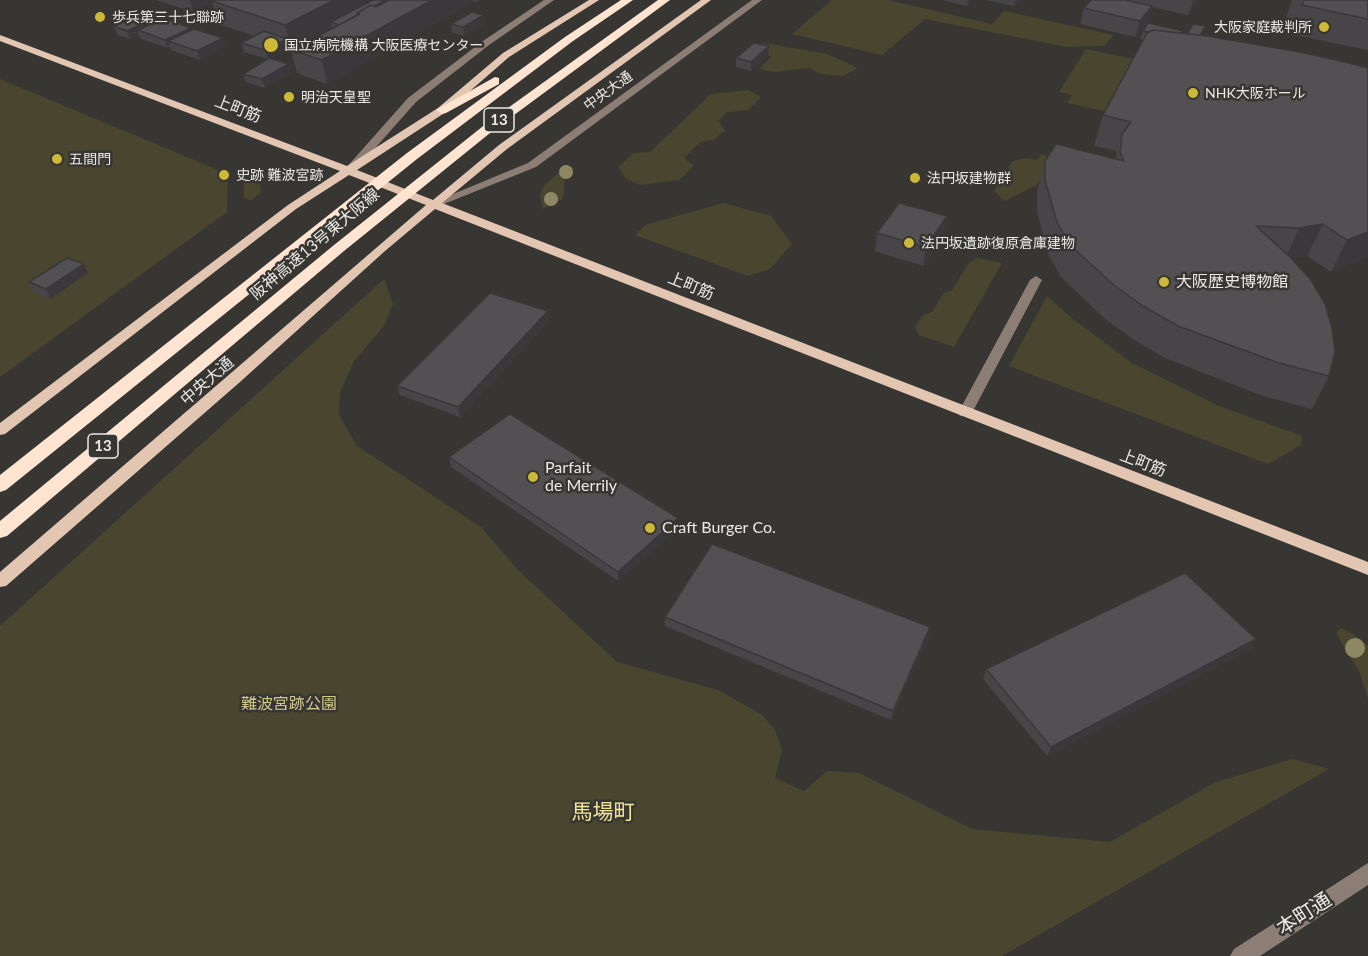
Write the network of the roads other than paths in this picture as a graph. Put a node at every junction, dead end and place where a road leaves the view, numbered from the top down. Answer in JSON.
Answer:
{"nodes":[{"id":1,"x":549,"y":0,"type":"edge"},
{"id":2,"x":595,"y":0,"type":"edge"},
{"id":3,"x":621,"y":0,"type":"edge"},
{"id":4,"x":628,"y":0,"type":"edge"},
{"id":5,"x":665,"y":0,"type":"edge"},
{"id":6,"x":707,"y":0,"type":"edge"},
{"id":7,"x":758,"y":0,"type":"edge"},
{"id":8,"x":0,"y":38,"type":"edge"},
{"id":9,"x":441,"y":110,"type":"junction"},
{"id":10,"x":349,"y":171,"type":"junction"},
{"id":11,"x":435,"y":204,"type":"junction"},
{"id":12,"x":1036,"y":280,"type":"dead end"},
{"id":13,"x":965,"y":413,"type":"junction"},
{"id":14,"x":0,"y":430,"type":"edge"},
{"id":15,"x":0,"y":485,"type":"edge"},
{"id":16,"x":0,"y":531,"type":"edge"},
{"id":17,"x":1368,"y":569,"type":"edge"},
{"id":18,"x":0,"y":581,"type":"edge"},
{"id":19,"x":1368,"y":873,"type":"edge"},
{"id":20,"x":1241,"y":956,"type":"edge"}],
"edges":[{"from":1,"to":10,"type":"street"},
{"from":2,"to":9,"type":"main road"},
{"from":3,"to":9,"type":"highway"},
{"from":4,"to":15,"type":"highway","name":"阪神高速13号東大阪線","number":"13"},
{"from":5,"to":16,"type":"highway","name":"阪神高速13号東大阪線","number":"13"},
{"from":6,"to":11,"type":"main road","name":"中央大通"},
{"from":7,"to":11,"type":"street","name":"中央大通"},
{"from":8,"to":10,"type":"main road","name":"上町筋"},
{"from":9,"to":10,"type":"main road"},
{"from":10,"to":11,"type":"main road","name":"上町筋"},
{"from":10,"to":14,"type":"main road"},
{"from":11,"to":13,"type":"main road","name":"上町筋"},
{"from":11,"to":18,"type":"main road","name":"中央大通"},
{"from":12,"to":13,"type":"street"},
{"from":13,"to":17,"type":"main road","name":"上町筋"},
{"from":19,"to":20,"type":"street","name":"本町通"}]}
